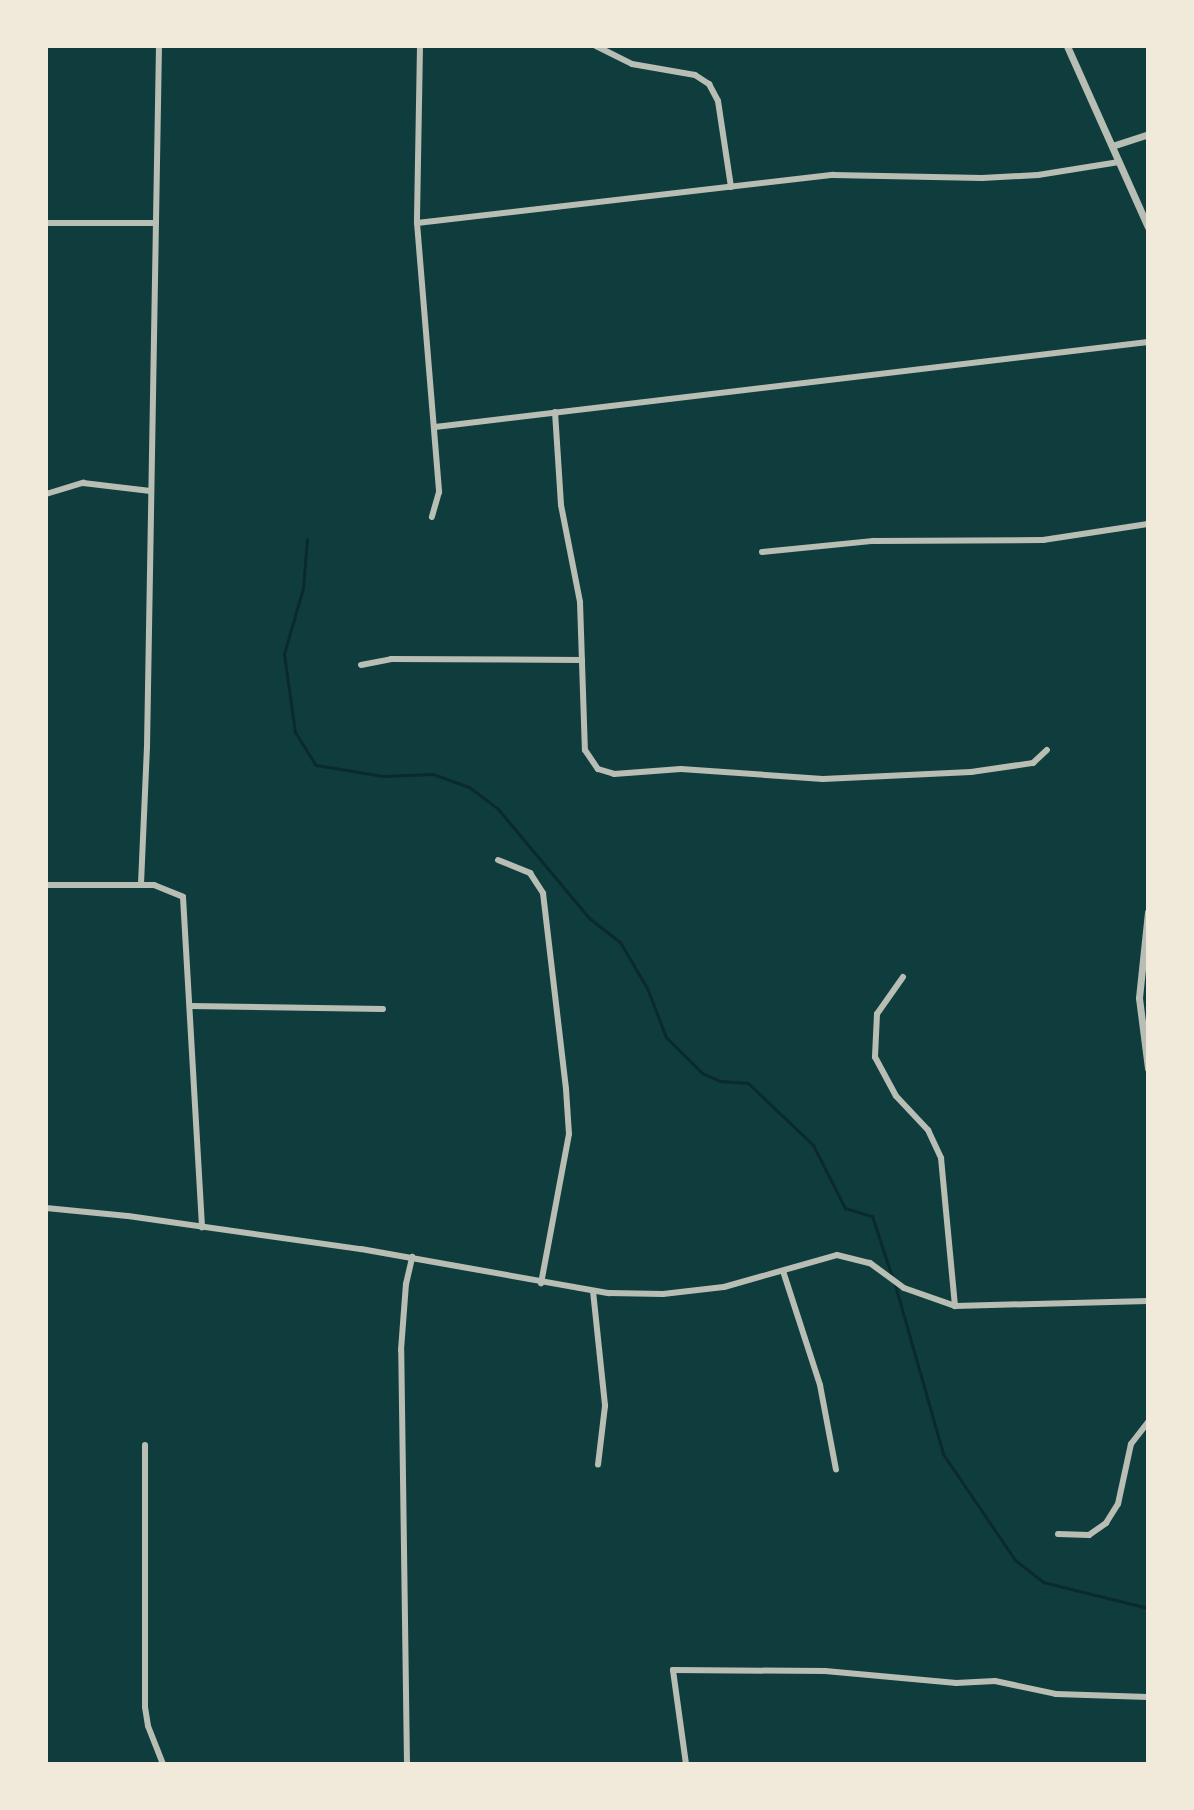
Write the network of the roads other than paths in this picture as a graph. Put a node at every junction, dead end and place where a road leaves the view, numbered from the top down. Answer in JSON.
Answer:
{"nodes":[{"id":1,"x":159,"y":46,"type":"edge"},
{"id":2,"x":420,"y":46,"type":"edge"},
{"id":3,"x":596,"y":46,"type":"edge"},
{"id":4,"x":1067,"y":46,"type":"edge"},
{"id":5,"x":1148,"y":134,"type":"edge"},
{"id":6,"x":1112,"y":146,"type":"junction"},
{"id":7,"x":1119,"y":162,"type":"junction"},
{"id":8,"x":731,"y":187,"type":"junction"},
{"id":9,"x":46,"y":223,"type":"edge"},
{"id":10,"x":156,"y":223,"type":"junction"},
{"id":11,"x":417,"y":223,"type":"junction"},
{"id":12,"x":1148,"y":227,"type":"edge"},
{"id":13,"x":1148,"y":342,"type":"edge"},
{"id":14,"x":555,"y":412,"type":"junction"},
{"id":15,"x":435,"y":427,"type":"junction"},
{"id":16,"x":151,"y":491,"type":"junction"},
{"id":17,"x":46,"y":494,"type":"edge"},
{"id":18,"x":432,"y":517,"type":"dead end"},
{"id":19,"x":1148,"y":524,"type":"edge"},
{"id":20,"x":762,"y":552,"type":"dead end"},
{"id":21,"x":582,"y":660,"type":"junction"},
{"id":22,"x":361,"y":665,"type":"dead end"},
{"id":23,"x":1047,"y":750,"type":"dead end"},
{"id":24,"x":498,"y":860,"type":"dead end"},
{"id":25,"x":141,"y":884,"type":"junction"},
{"id":26,"x":46,"y":885,"type":"edge"},
{"id":27,"x":1148,"y":912,"type":"edge"},
{"id":28,"x":903,"y":977,"type":"dead end"},
{"id":29,"x":191,"y":1006,"type":"junction"},
{"id":30,"x":383,"y":1009,"type":"dead end"},
{"id":31,"x":1148,"y":1068,"type":"edge"},
{"id":32,"x":46,"y":1208,"type":"edge"},
{"id":33,"x":202,"y":1227,"type":"junction"},
{"id":34,"x":412,"y":1257,"type":"junction"},
{"id":35,"x":783,"y":1271,"type":"junction"},
{"id":36,"x":541,"y":1283,"type":"junction"},
{"id":37,"x":593,"y":1291,"type":"junction"},
{"id":38,"x":1148,"y":1301,"type":"edge"},
{"id":39,"x":955,"y":1306,"type":"junction"},
{"id":40,"x":1148,"y":1422,"type":"edge"},
{"id":41,"x":145,"y":1445,"type":"dead end"},
{"id":42,"x":598,"y":1465,"type":"dead end"},
{"id":43,"x":836,"y":1470,"type":"dead end"},
{"id":44,"x":1058,"y":1534,"type":"dead end"},
{"id":45,"x":1148,"y":1697,"type":"edge"},
{"id":46,"x":163,"y":1764,"type":"edge"},
{"id":47,"x":407,"y":1764,"type":"edge"},
{"id":48,"x":686,"y":1764,"type":"edge"}],
"edges":[{"from":1,"to":10,"type":"street"},
{"from":2,"to":11,"type":"street"},
{"from":3,"to":8,"type":"street"},
{"from":4,"to":6,"type":"street"},
{"from":5,"to":6,"type":"street"},
{"from":6,"to":7,"type":"street"},
{"from":7,"to":8,"type":"street"},
{"from":7,"to":12,"type":"street"},
{"from":8,"to":11,"type":"street"},
{"from":9,"to":10,"type":"street"},
{"from":10,"to":16,"type":"street"},
{"from":11,"to":15,"type":"street"},
{"from":13,"to":14,"type":"street"},
{"from":14,"to":15,"type":"street"},
{"from":14,"to":21,"type":"street"},
{"from":15,"to":18,"type":"street"},
{"from":16,"to":17,"type":"street"},
{"from":16,"to":25,"type":"street"},
{"from":19,"to":20,"type":"street"},
{"from":21,"to":22,"type":"street"},
{"from":21,"to":23,"type":"street"},
{"from":24,"to":36,"type":"street"},
{"from":25,"to":26,"type":"street"},
{"from":25,"to":29,"type":"street"},
{"from":27,"to":31,"type":"street"},
{"from":28,"to":39,"type":"street"},
{"from":29,"to":30,"type":"street"},
{"from":29,"to":33,"type":"street"},
{"from":32,"to":33,"type":"street"},
{"from":33,"to":34,"type":"street"},
{"from":34,"to":36,"type":"street"},
{"from":34,"to":47,"type":"street"},
{"from":35,"to":37,"type":"street"},
{"from":35,"to":39,"type":"street"},
{"from":35,"to":43,"type":"street"},
{"from":36,"to":37,"type":"street"},
{"from":37,"to":42,"type":"street"},
{"from":38,"to":39,"type":"street"},
{"from":40,"to":44,"type":"street"},
{"from":41,"to":46,"type":"street"},
{"from":45,"to":48,"type":"street"}]}
